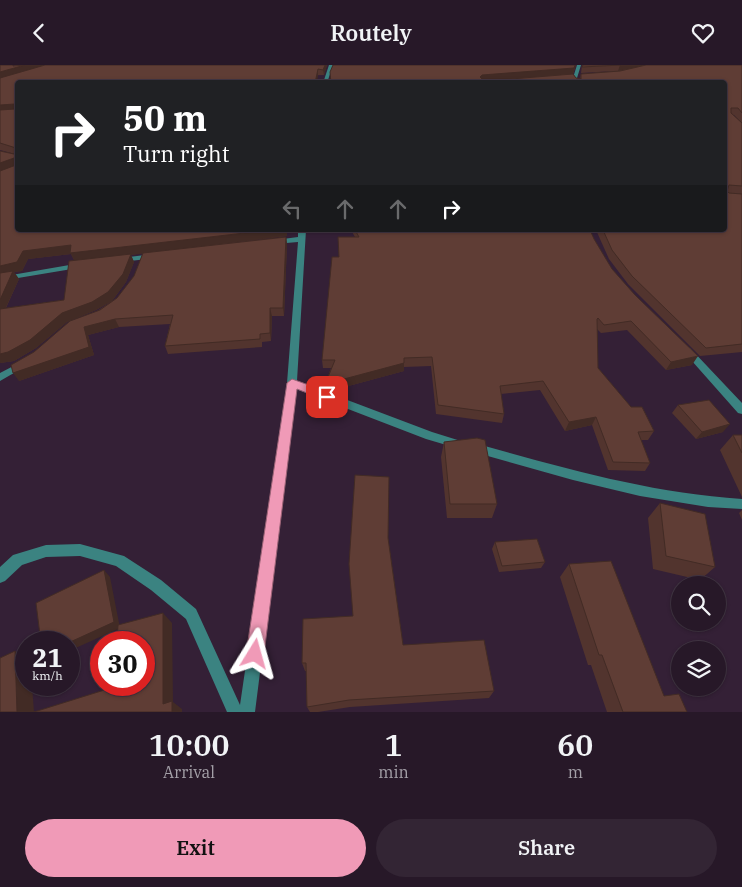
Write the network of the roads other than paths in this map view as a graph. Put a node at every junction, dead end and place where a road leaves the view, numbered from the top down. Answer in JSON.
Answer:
{"nodes":[{"id":1,"x":331,"y":65,"type":"edge"},
{"id":2,"x":579,"y":65,"type":"edge"},
{"id":3,"x":583,"y":77,"type":"edge"},
{"id":4,"x":566,"y":78,"type":"edge"},
{"id":5,"x":327,"y":80,"type":"edge"},
{"id":6,"x":576,"y":80,"type":"edge"},
{"id":7,"x":301,"y":235,"type":"edge"},
{"id":8,"x":264,"y":243,"type":"edge"},
{"id":9,"x":161,"y":255,"type":"edge"},
{"id":10,"x":142,"y":257,"type":"junction"},
{"id":11,"x":115,"y":260,"type":"edge"},
{"id":12,"x":88,"y":264,"type":"edge"},
{"id":13,"x":139,"y":267,"type":"edge"},
{"id":14,"x":0,"y":279,"type":"edge"},
{"id":15,"x":680,"y":344,"type":"edge"},
{"id":16,"x":32,"y":357,"type":"edge"},
{"id":17,"x":0,"y":377,"type":"edge"},
{"id":18,"x":292,"y":383,"type":"junction"},
{"id":19,"x":742,"y":409,"type":"edge"},
{"id":20,"x":742,"y":504,"type":"edge"},
{"id":21,"x":0,"y":576,"type":"edge"},
{"id":22,"x":235,"y":712,"type":"edge"},
{"id":23,"x":247,"y":712,"type":"edge"}],
"edges":[{"from":1,"to":5,"type":"street"},
{"from":2,"to":6,"type":"street"},
{"from":3,"to":6,"type":"street"},
{"from":4,"to":6,"type":"street"},
{"from":7,"to":8,"type":"street"},
{"from":7,"to":18,"type":"street"},
{"from":9,"to":10,"type":"street"},
{"from":10,"to":11,"type":"street"},
{"from":10,"to":13,"type":"street"},
{"from":12,"to":14,"type":"street"},
{"from":15,"to":19,"type":"street"},
{"from":16,"to":17,"type":"street"},
{"from":18,"to":20,"type":"street"},
{"from":18,"to":23,"type":"street"},
{"from":21,"to":22,"type":"street"}]}
